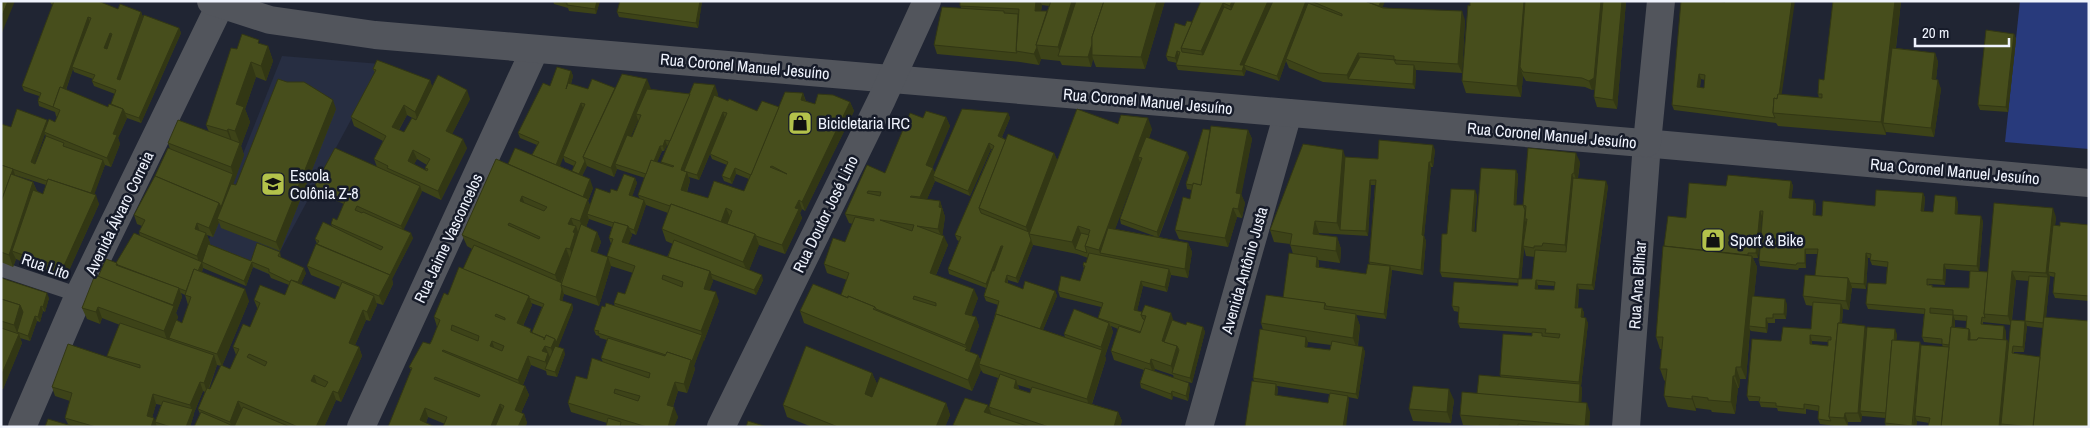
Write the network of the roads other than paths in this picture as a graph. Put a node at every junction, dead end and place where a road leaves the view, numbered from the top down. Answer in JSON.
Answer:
{"nodes":[{"id":1,"x":927,"y":1,"type":"edge"},
{"id":2,"x":1661,"y":1,"type":"edge"},
{"id":3,"x":218,"y":2,"type":"edge"},
{"id":4,"x":535,"y":48,"type":"junction"},
{"id":5,"x":892,"y":79,"type":"junction"},
{"id":6,"x":1288,"y":113,"type":"junction"},
{"id":7,"x":1647,"y":143,"type":"junction"},
{"id":8,"x":2089,"y":183,"type":"edge"},
{"id":9,"x":1,"y":269,"type":"edge"},
{"id":10,"x":78,"y":295,"type":"junction"},
{"id":11,"x":22,"y":427,"type":"edge"},
{"id":12,"x":361,"y":427,"type":"edge"},
{"id":13,"x":721,"y":427,"type":"edge"},
{"id":14,"x":1199,"y":427,"type":"edge"},
{"id":15,"x":1626,"y":427,"type":"edge"}],
"edges":[{"from":1,"to":5,"type":"street","name":"Rua Doutor José Lino"},
{"from":2,"to":7,"type":"street","name":"Rua Ana Bilhar"},
{"from":3,"to":4,"type":"street","name":"Rua Coronel Manuel Jesuíno"},
{"from":3,"to":10,"type":"street","name":"Avenida Álvaro Correia"},
{"from":4,"to":5,"type":"street","name":"Rua Coronel Manuel Jesuíno"},
{"from":4,"to":12,"type":"street","name":"Rua Jaime Vasconcelos"},
{"from":5,"to":6,"type":"street","name":"Rua Coronel Manuel Jesuíno"},
{"from":5,"to":13,"type":"street","name":"Rua Doutor José Lino"},
{"from":6,"to":7,"type":"street","name":"Rua Coronel Manuel Jesuíno"},
{"from":6,"to":14,"type":"street","name":"Avenida Antônio Justa"},
{"from":7,"to":8,"type":"street","name":"Rua Coronel Manuel Jesuíno"},
{"from":7,"to":15,"type":"street","name":"Rua Ana Bilhar"},
{"from":9,"to":10,"type":"lane","name":"Rua Lito"},
{"from":10,"to":11,"type":"street","name":"Avenida Álvaro Correia"}]}
